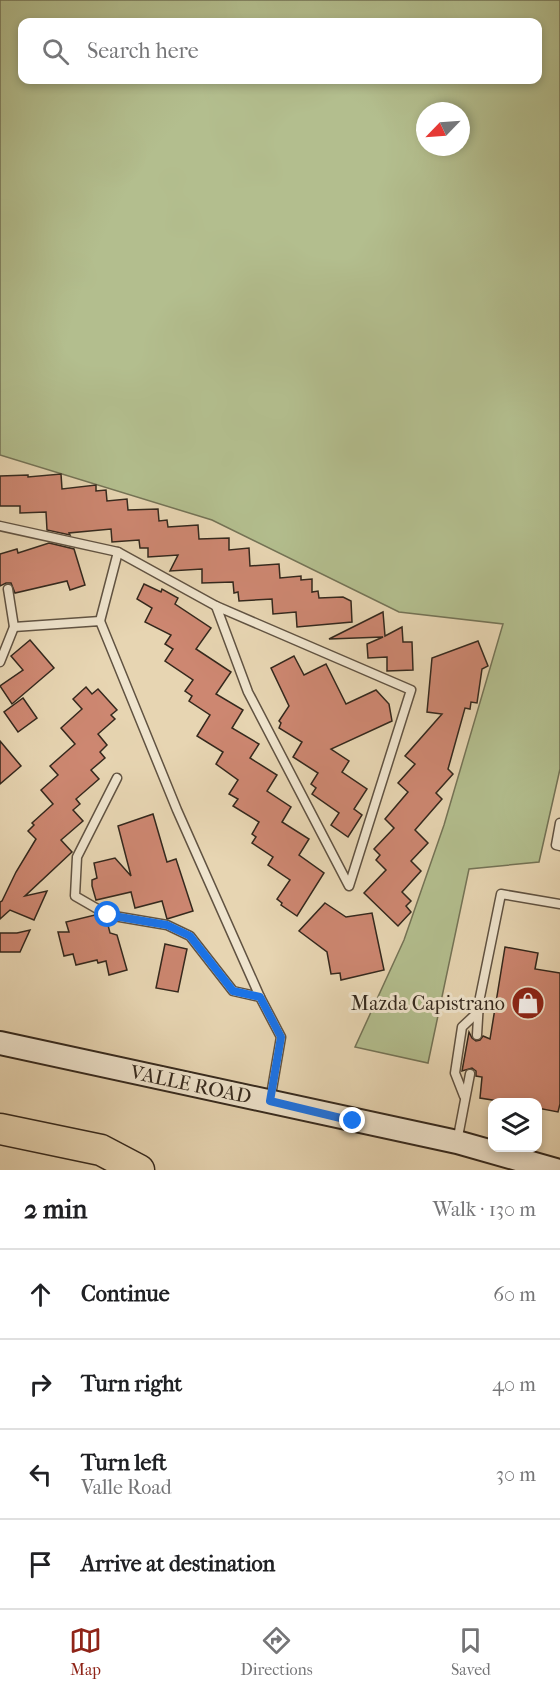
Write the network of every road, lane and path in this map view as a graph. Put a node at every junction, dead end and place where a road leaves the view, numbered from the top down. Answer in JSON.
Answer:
{"nodes":[{"id":1,"x":0,"y":526,"type":"edge"},
{"id":2,"x":118,"y":552,"type":"junction"},
{"id":3,"x":8,"y":589,"type":"dead end"},
{"id":4,"x":216,"y":606,"type":"junction"},
{"id":5,"x":100,"y":621,"type":"junction"},
{"id":6,"x":14,"y":627,"type":"junction"},
{"id":7,"x":2,"y":650,"type":"edge"},
{"id":8,"x":0,"y":662,"type":"edge"},
{"id":9,"x":117,"y":778,"type":"dead end"},
{"id":10,"x":560,"y":823,"type":"edge"},
{"id":11,"x":560,"y":846,"type":"edge"},
{"id":12,"x":560,"y":904,"type":"edge"},
{"id":13,"x":260,"y":997,"type":"junction"},
{"id":14,"x":478,"y":1012,"type":"junction"},
{"id":15,"x":477,"y":1035,"type":"dead end"},
{"id":16,"x":0,"y":1043,"type":"edge"},
{"id":17,"x":470,"y":1074,"type":"dead end"},
{"id":18,"x":464,"y":1096,"type":"junction"},
{"id":19,"x":270,"y":1101,"type":"junction"},
{"id":20,"x":0,"y":1129,"type":"edge"},
{"id":21,"x":457,"y":1142,"type":"junction"},
{"id":22,"x":139,"y":1170,"type":"edge"},
{"id":23,"x":556,"y":1170,"type":"edge"}],
"edges":[{"from":1,"to":2,"type":"lane"},
{"from":2,"to":4,"type":"lane"},
{"from":2,"to":5,"type":"lane"},
{"from":3,"to":6,"type":"lane"},
{"from":4,"to":4,"type":"lane"},
{"from":5,"to":6,"type":"lane"},
{"from":5,"to":13,"type":"lane"},
{"from":6,"to":7,"type":"lane"},
{"from":7,"to":8,"type":"lane"},
{"from":9,"to":13,"type":"lane"},
{"from":10,"to":11,"type":"lane"},
{"from":12,"to":14,"type":"lane"},
{"from":13,"to":19,"type":"lane"},
{"from":14,"to":15,"type":"lane"},
{"from":14,"to":18,"type":"lane"},
{"from":16,"to":19,"type":"street","name":"VALLE ROAD"},
{"from":17,"to":18,"type":"lane"},
{"from":18,"to":21,"type":"lane"},
{"from":19,"to":21,"type":"street","name":"VALLE ROAD"},
{"from":20,"to":22,"type":"highway"},
{"from":21,"to":23,"type":"street","name":"VALLE ROAD"}]}
